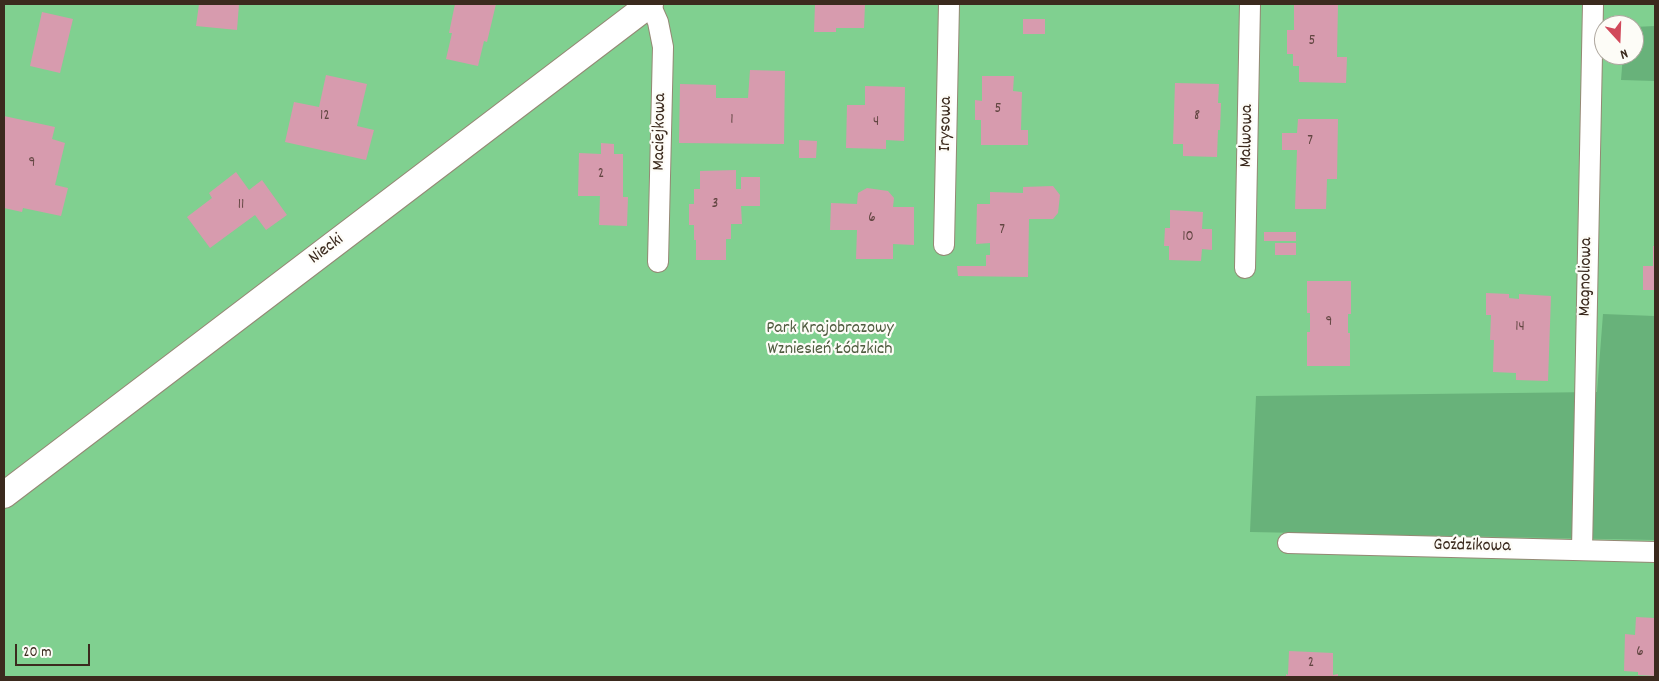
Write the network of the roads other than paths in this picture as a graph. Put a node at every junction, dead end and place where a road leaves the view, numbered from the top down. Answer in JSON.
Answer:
{"nodes":[{"id":1,"x":650,"y":4,"type":"edge"},
{"id":2,"x":949,"y":4,"type":"edge"},
{"id":3,"x":1250,"y":4,"type":"edge"},
{"id":4,"x":1593,"y":4,"type":"edge"},
{"id":5,"x":944,"y":245,"type":"dead end"},
{"id":6,"x":658,"y":262,"type":"dead end"},
{"id":7,"x":1245,"y":268,"type":"dead end"},
{"id":8,"x":4,"y":495,"type":"edge"},
{"id":9,"x":1288,"y":543,"type":"dead end"},
{"id":10,"x":1582,"y":550,"type":"junction"},
{"id":11,"x":1655,"y":552,"type":"edge"}],
"edges":[{"from":1,"to":6,"type":"street","name":"Maciejkowa"},
{"from":1,"to":8,"type":"street","name":"Niecki"},
{"from":2,"to":5,"type":"street","name":"Irysowa"},
{"from":3,"to":7,"type":"street","name":"Malwowa"},
{"from":4,"to":10,"type":"street","name":"Magnoliowa"},
{"from":9,"to":10,"type":"street","name":"Goździkowa"},
{"from":10,"to":11,"type":"street","name":"Goździkowa"}]}
